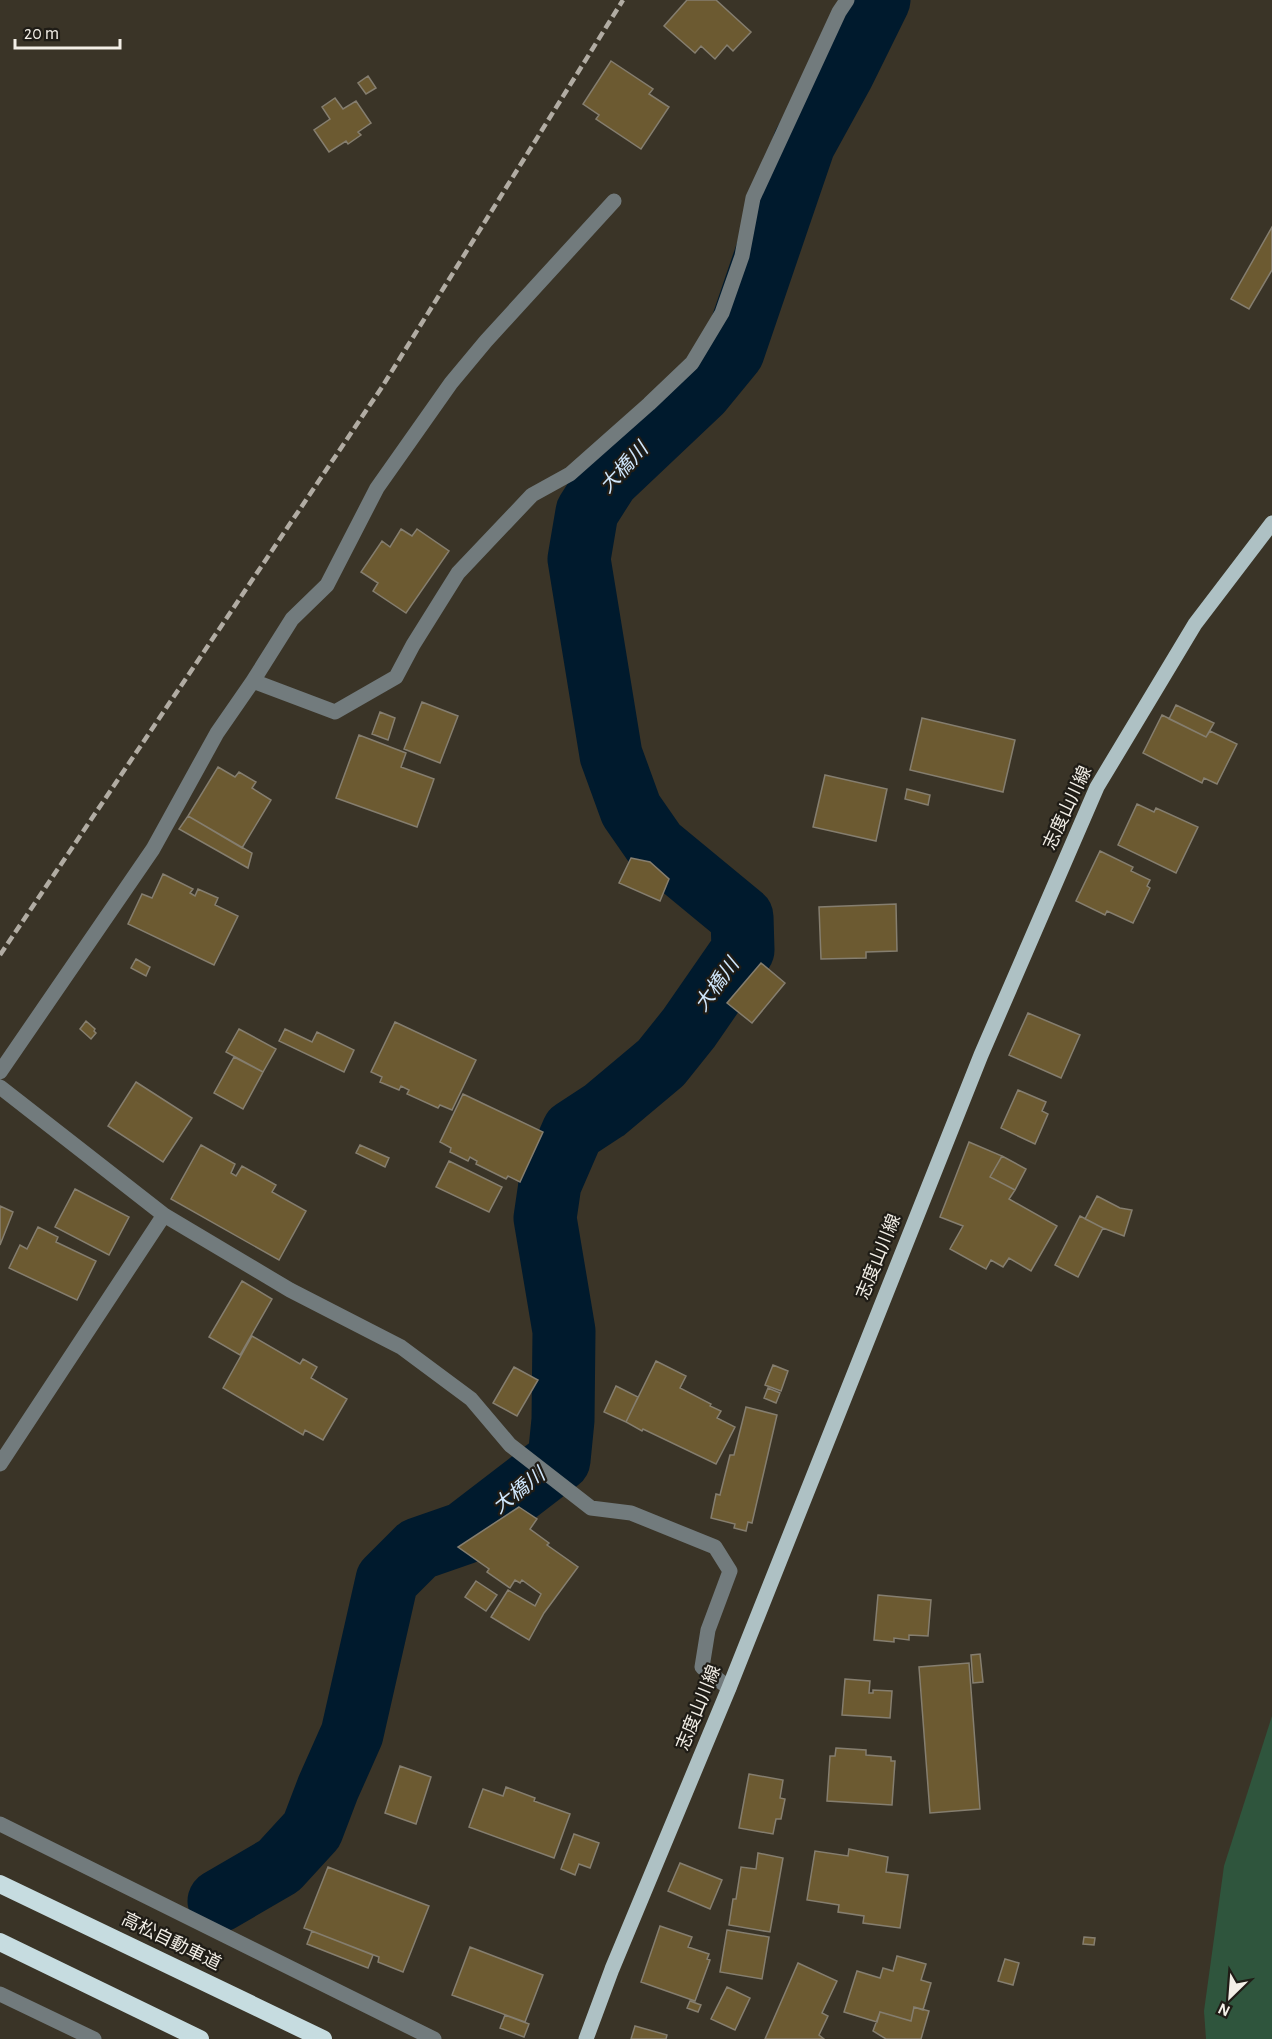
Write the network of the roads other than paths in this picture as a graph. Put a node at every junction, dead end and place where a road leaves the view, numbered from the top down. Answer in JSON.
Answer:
{"nodes":[{"id":1,"x":847,"y":0,"type":"edge"},
{"id":2,"x":614,"y":201,"type":"dead end"},
{"id":3,"x":1272,"y":523,"type":"edge"},
{"id":4,"x":253,"y":681,"type":"junction"},
{"id":5,"x":0,"y":1072,"type":"edge"},
{"id":6,"x":0,"y":1087,"type":"edge"},
{"id":7,"x":164,"y":1215,"type":"junction"},
{"id":8,"x":0,"y":1464,"type":"edge"},
{"id":9,"x":729,"y":1688,"type":"junction"},
{"id":10,"x":0,"y":1824,"type":"edge"},
{"id":11,"x":0,"y":1884,"type":"edge"},
{"id":12,"x":0,"y":1942,"type":"edge"},
{"id":13,"x":0,"y":1994,"type":"edge"},
{"id":14,"x":94,"y":2039,"type":"edge"},
{"id":15,"x":200,"y":2039,"type":"edge"},
{"id":16,"x":323,"y":2039,"type":"edge"},
{"id":17,"x":434,"y":2039,"type":"edge"},
{"id":18,"x":586,"y":2039,"type":"edge"}],
"edges":[{"from":1,"to":4,"type":"street"},
{"from":2,"to":4,"type":"street"},
{"from":3,"to":9,"type":"main road","name":"志度山川線"},
{"from":4,"to":5,"type":"street"},
{"from":6,"to":7,"type":"street"},
{"from":7,"to":8,"type":"street"},
{"from":7,"to":9,"type":"street"},
{"from":9,"to":18,"type":"main road","name":"志度山川線"},
{"from":10,"to":17,"type":"street"},
{"from":11,"to":16,"type":"highway","name":"高松自動車道"},
{"from":12,"to":15,"type":"highway"},
{"from":13,"to":14,"type":"street"}]}
